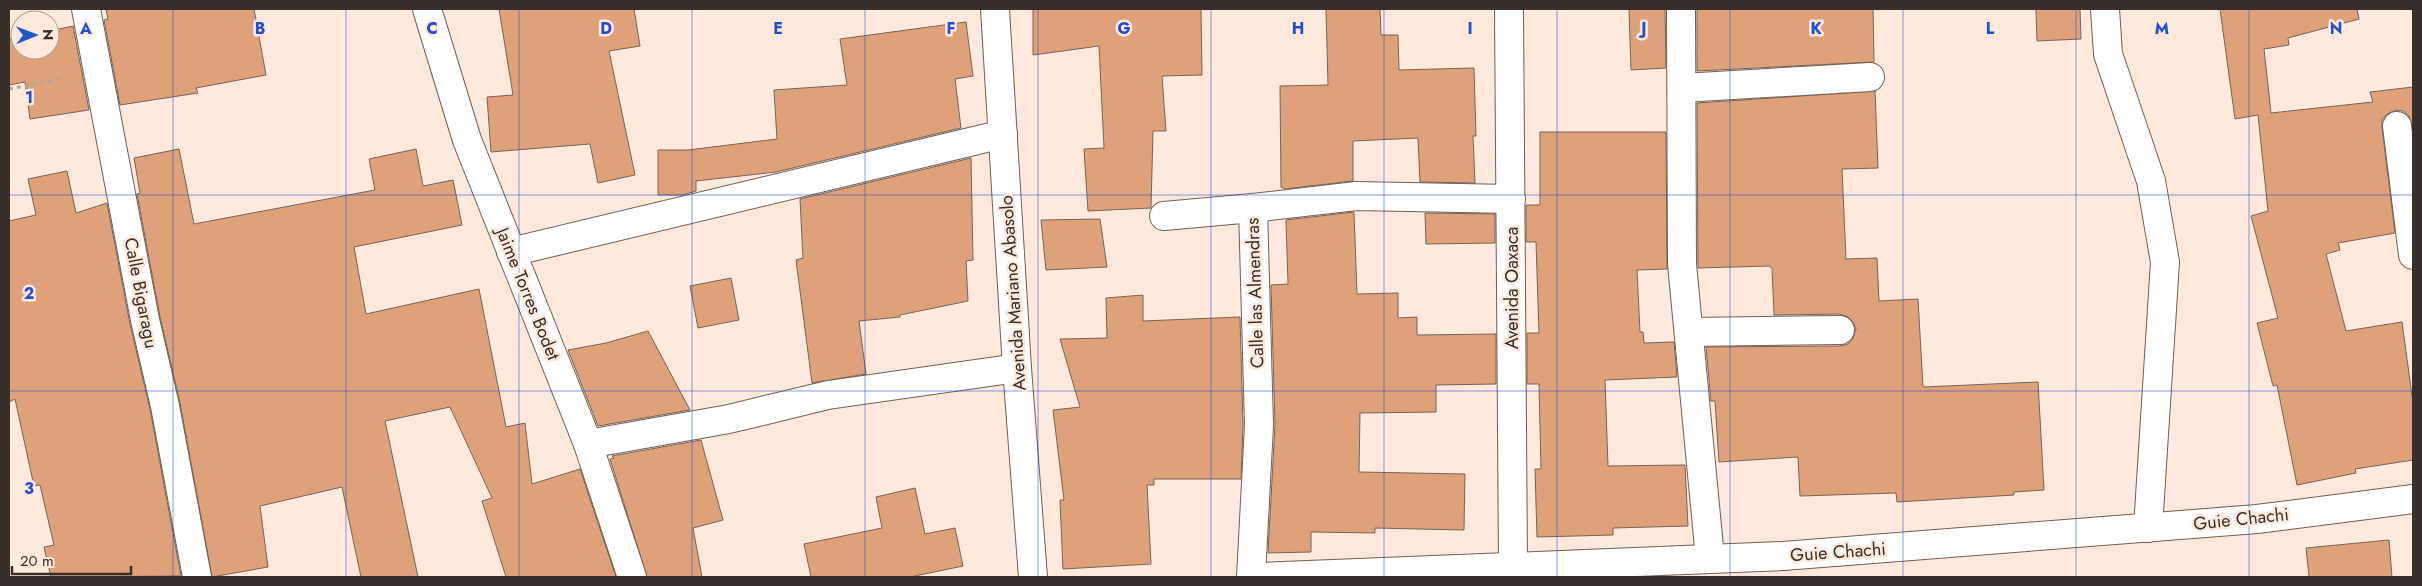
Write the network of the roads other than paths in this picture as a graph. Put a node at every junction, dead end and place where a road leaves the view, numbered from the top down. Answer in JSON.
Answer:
{"nodes":[{"id":1,"x":86,"y":9,"type":"edge"},
{"id":2,"x":427,"y":9,"type":"edge"},
{"id":3,"x":995,"y":9,"type":"edge"},
{"id":4,"x":1510,"y":9,"type":"edge"},
{"id":5,"x":1681,"y":9,"type":"edge"},
{"id":6,"x":2106,"y":9,"type":"edge"},
{"id":7,"x":1870,"y":77,"type":"dead end"},
{"id":8,"x":1682,"y":88,"type":"junction"},
{"id":9,"x":2397,"y":126,"type":"dead end"},
{"id":10,"x":1003,"y":134,"type":"junction"},
{"id":11,"x":2410,"y":198,"type":"edge"},
{"id":12,"x":1511,"y":199,"type":"junction"},
{"id":13,"x":1253,"y":208,"type":"junction"},
{"id":14,"x":1164,"y":216,"type":"dead end"},
{"id":15,"x":512,"y":252,"type":"junction"},
{"id":16,"x":2413,"y":255,"type":"edge"},
{"id":17,"x":1840,"y":330,"type":"dead end"},
{"id":18,"x":1689,"y":332,"type":"junction"},
{"id":19,"x":1017,"y":368,"type":"junction"},
{"id":20,"x":588,"y":444,"type":"junction"},
{"id":21,"x":2413,"y":499,"type":"edge"},
{"id":22,"x":2148,"y":528,"type":"junction"},
{"id":23,"x":1710,"y":558,"type":"junction"},
{"id":24,"x":1513,"y":567,"type":"junction"},
{"id":25,"x":1784,"y":567,"type":"edge"},
{"id":26,"x":197,"y":577,"type":"edge"},
{"id":27,"x":632,"y":577,"type":"edge"},
{"id":28,"x":1033,"y":577,"type":"edge"},
{"id":29,"x":1251,"y":577,"type":"edge"},
{"id":30,"x":1260,"y":577,"type":"edge"}],
"edges":[{"from":1,"to":26,"type":"street","name":"Calle Bigaragu"},
{"from":2,"to":15,"type":"street","name":"Jaime Torres Bodet"},
{"from":3,"to":10,"type":"street","name":"Avenida Mariano Abasolo"},
{"from":4,"to":12,"type":"street","name":"Avenida Oaxaca"},
{"from":5,"to":8,"type":"street"},
{"from":6,"to":22,"type":"street"},
{"from":7,"to":8,"type":"street"},
{"from":8,"to":18,"type":"street"},
{"from":9,"to":11,"type":"street"},
{"from":10,"to":15,"type":"street"},
{"from":10,"to":19,"type":"street","name":"Avenida Mariano Abasolo"},
{"from":11,"to":16,"type":"street"},
{"from":12,"to":13,"type":"street","name":"Calle las Almendras"},
{"from":12,"to":24,"type":"street","name":"Avenida Oaxaca"},
{"from":13,"to":14,"type":"street"},
{"from":13,"to":29,"type":"street","name":"Calle las Almendras"},
{"from":15,"to":20,"type":"street","name":"Jaime Torres Bodet"},
{"from":17,"to":18,"type":"street"},
{"from":18,"to":23,"type":"street"},
{"from":19,"to":20,"type":"street"},
{"from":19,"to":28,"type":"street","name":"Avenida Mariano Abasolo"},
{"from":20,"to":27,"type":"street","name":"Jaime Torres Bodet"},
{"from":21,"to":22,"type":"street","name":"Guie Chachi"},
{"from":22,"to":25,"type":"street","name":"Guie Chachi"},
{"from":23,"to":24,"type":"street","name":"Guie Chachi"},
{"from":23,"to":25,"type":"street","name":"Guie Chachi"},
{"from":24,"to":30,"type":"street","name":"Guie Chachi"}]}
